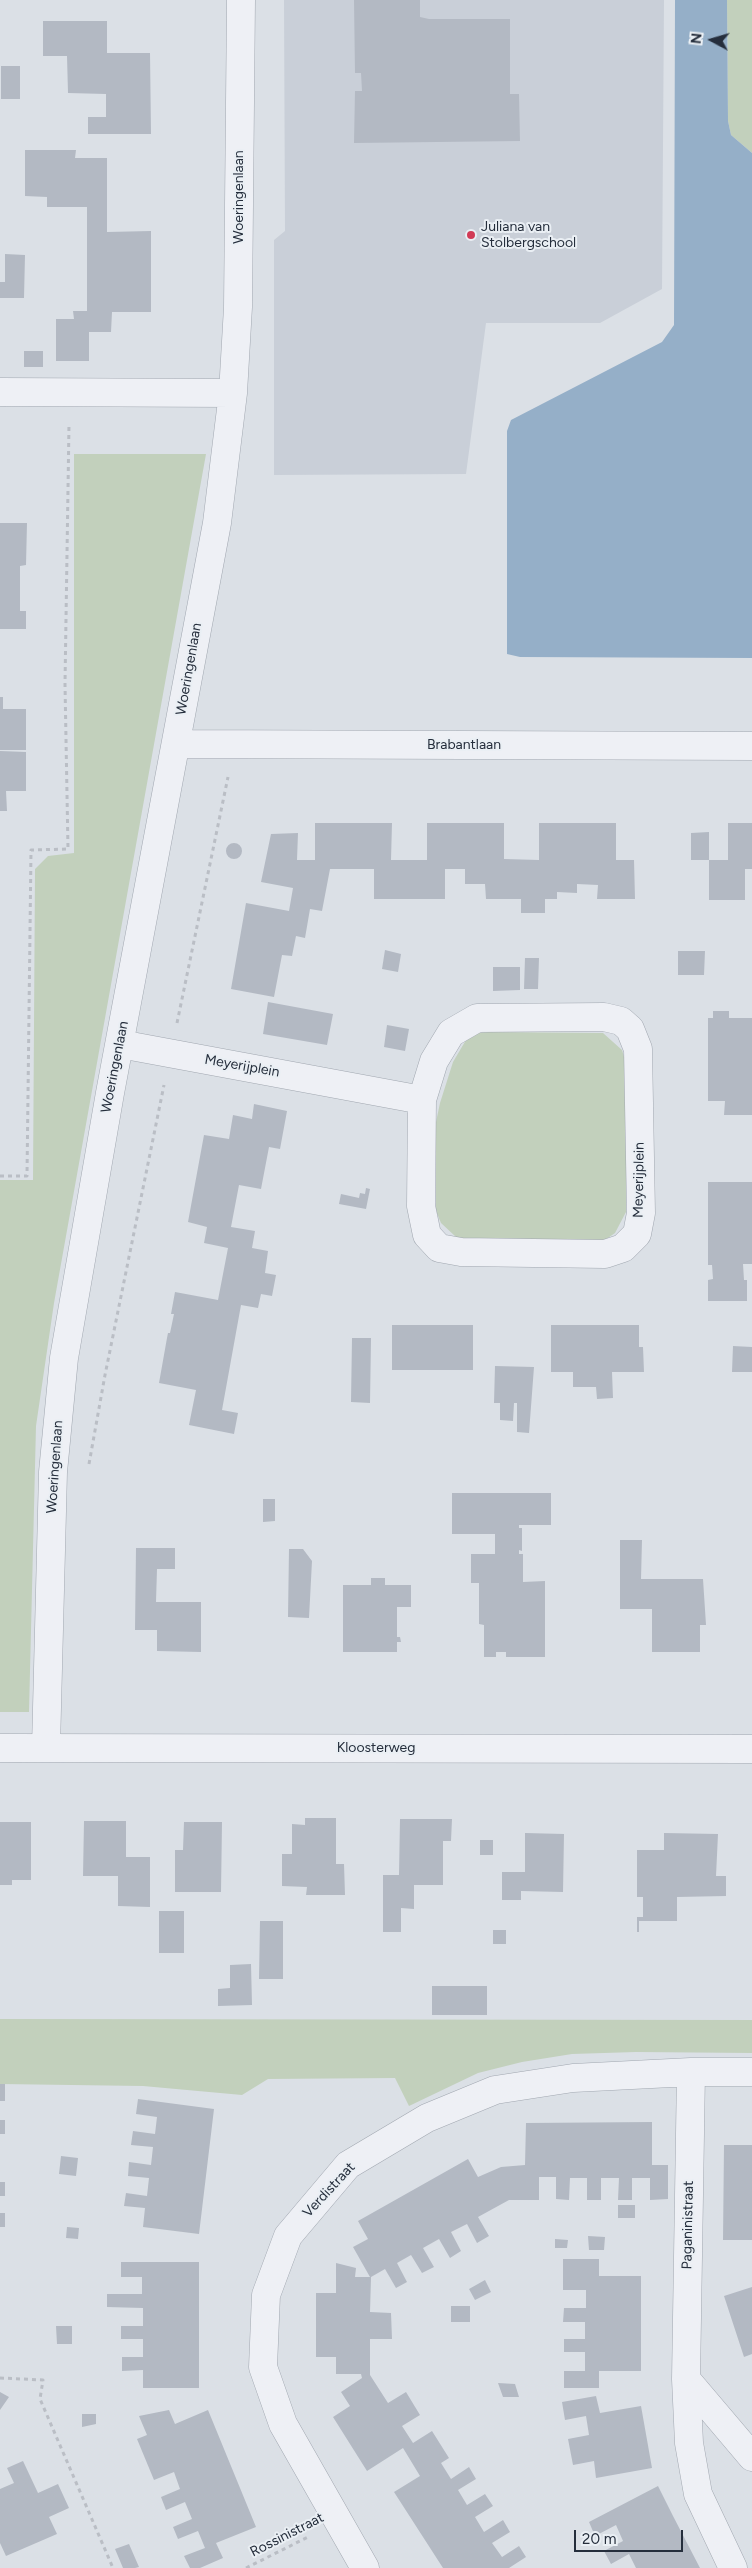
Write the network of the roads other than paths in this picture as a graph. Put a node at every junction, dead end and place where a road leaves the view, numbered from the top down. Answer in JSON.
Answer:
{"nodes":[{"id":1,"x":241,"y":0,"type":"edge"},
{"id":2,"x":0,"y":392,"type":"edge"},
{"id":3,"x":233,"y":393,"type":"junction"},
{"id":4,"x":176,"y":744,"type":"junction"},
{"id":5,"x":752,"y":746,"type":"edge"},
{"id":6,"x":120,"y":1044,"type":"junction"},
{"id":7,"x":422,"y":1100,"type":"junction"},
{"id":8,"x":46,"y":1747,"type":"junction"},
{"id":9,"x":0,"y":1748,"type":"edge"},
{"id":10,"x":752,"y":1749,"type":"edge"},
{"id":11,"x":691,"y":2072,"type":"junction"},
{"id":12,"x":752,"y":2072,"type":"edge"},
{"id":13,"x":686,"y":2379,"type":"junction"},
{"id":14,"x":752,"y":2457,"type":"edge"},
{"id":15,"x":365,"y":2568,"type":"edge"},
{"id":16,"x":733,"y":2568,"type":"edge"}],
"edges":[{"from":1,"to":3,"type":"street","name":"Woeringenlaan"},
{"from":2,"to":3,"type":"street"},
{"from":3,"to":4,"type":"street","name":"Woeringenlaan"},
{"from":4,"to":5,"type":"street","name":"Brabantlaan"},
{"from":4,"to":6,"type":"street","name":"Woeringenlaan"},
{"from":6,"to":7,"type":"street","name":"Meyerijplein"},
{"from":6,"to":8,"type":"street","name":"Woeringenlaan"},
{"from":7,"to":7,"type":"street","name":"Meyerijplein"},
{"from":8,"to":9,"type":"street","name":"Kloosterweg"},
{"from":8,"to":10,"type":"street","name":"Kloosterweg"},
{"from":11,"to":12,"type":"street","name":"Verdistraat"},
{"from":11,"to":13,"type":"street","name":"Paganinistraat"},
{"from":11,"to":15,"type":"street","name":"Verdistraat"},
{"from":13,"to":14,"type":"street"},
{"from":13,"to":16,"type":"street","name":"Paganinistraat"}]}
